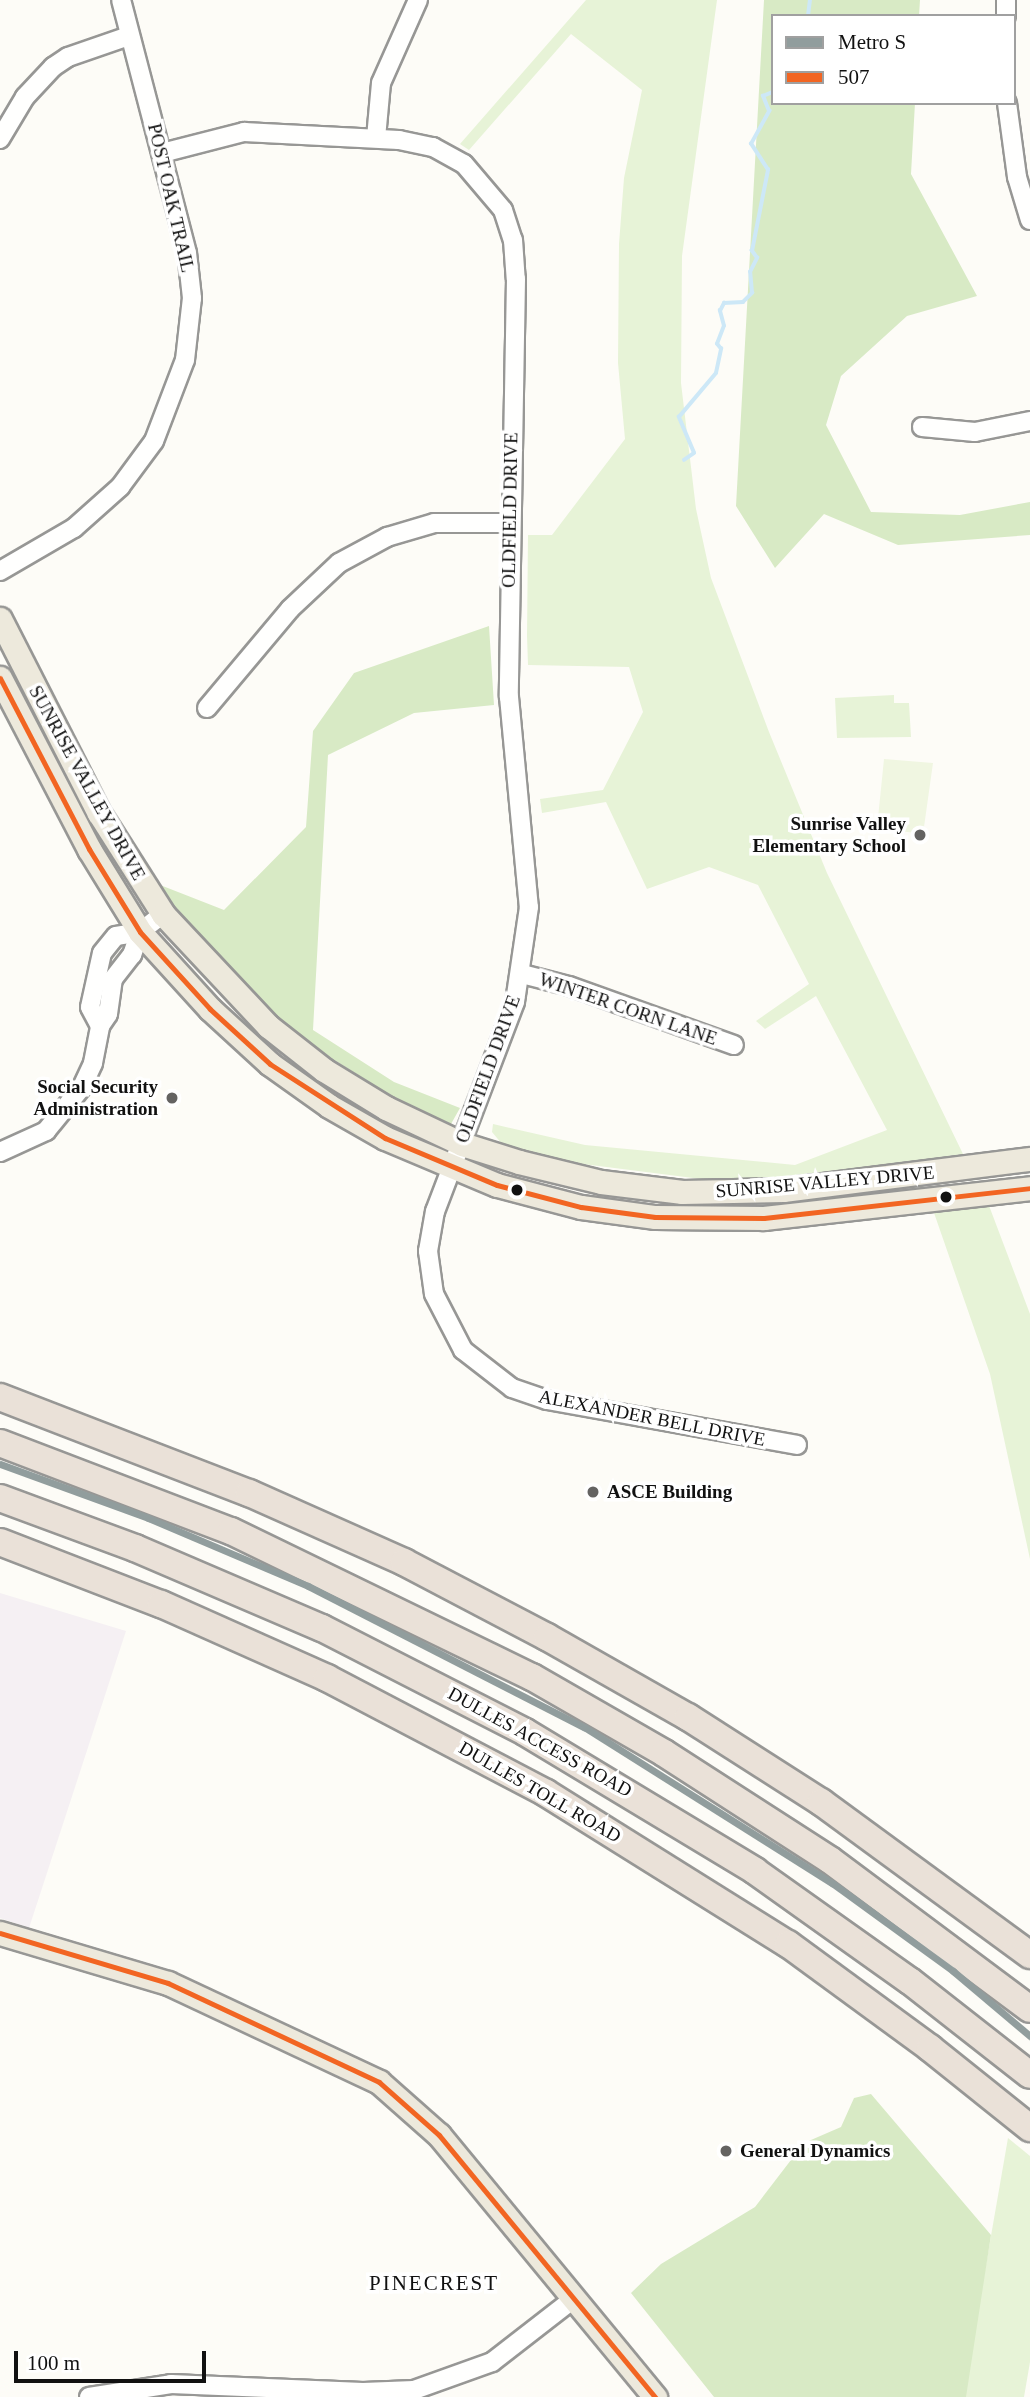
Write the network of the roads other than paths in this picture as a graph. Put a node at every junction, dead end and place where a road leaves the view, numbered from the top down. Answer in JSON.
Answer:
{"nodes":[{"id":1,"x":121,"y":0,"type":"edge"},
{"id":2,"x":418,"y":0,"type":"edge"},
{"id":3,"x":129,"y":36,"type":"junction"},
{"id":4,"x":1007,"y":105,"type":"edge"},
{"id":5,"x":376,"y":138,"type":"junction"},
{"id":6,"x":0,"y":139,"type":"edge"},
{"id":7,"x":162,"y":153,"type":"junction"},
{"id":8,"x":1030,"y":219,"type":"edge"},
{"id":9,"x":1030,"y":421,"type":"edge"},
{"id":10,"x":922,"y":428,"type":"dead end"},
{"id":11,"x":509,"y":523,"type":"junction"},
{"id":12,"x":0,"y":571,"type":"edge"},
{"id":13,"x":0,"y":619,"type":"edge"},
{"id":14,"x":0,"y":678,"type":"edge"},
{"id":15,"x":207,"y":708,"type":"dead end"},
{"id":16,"x":163,"y":914,"type":"junction"},
{"id":17,"x":140,"y":932,"type":"junction"},
{"id":18,"x":522,"y":974,"type":"junction"},
{"id":19,"x":100,"y":1026,"type":"junction"},
{"id":20,"x":734,"y":1045,"type":"dead end"},
{"id":21,"x":461,"y":1144,"type":"junction"},
{"id":22,"x":0,"y":1152,"type":"edge"},
{"id":23,"x":1030,"y":1159,"type":"edge"},
{"id":24,"x":452,"y":1168,"type":"junction"},
{"id":25,"x":1030,"y":1188,"type":"edge"},
{"id":26,"x":0,"y":1397,"type":"edge"},
{"id":27,"x":0,"y":1443,"type":"edge"},
{"id":28,"x":797,"y":1445,"type":"dead end"},
{"id":29,"x":0,"y":1498,"type":"edge"},
{"id":30,"x":0,"y":1542,"type":"edge"},
{"id":31,"x":0,"y":1933,"type":"edge"},
{"id":32,"x":1028,"y":1953,"type":"edge"},
{"id":33,"x":1026,"y":2006,"type":"edge"},
{"id":34,"x":1022,"y":2069,"type":"edge"},
{"id":35,"x":1030,"y":2129,"type":"edge"},
{"id":36,"x":572,"y":2300,"type":"junction"},
{"id":37,"x":89,"y":2397,"type":"edge"},
{"id":38,"x":655,"y":2397,"type":"edge"}],
"edges":[{"from":1,"to":3,"type":"street","name":"POST OAK TRAIL"},
{"from":2,"to":5,"type":"street"},
{"from":3,"to":6,"type":"street"},
{"from":3,"to":7,"type":"street","name":"POST OAK TRAIL"},
{"from":4,"to":8,"type":"street"},
{"from":5,"to":7,"type":"street","name":"OLDFIELD DRIVE"},
{"from":5,"to":11,"type":"street","name":"OLDFIELD DRIVE"},
{"from":7,"to":12,"type":"street","name":"POST OAK TRAIL"},
{"from":9,"to":10,"type":"street"},
{"from":11,"to":15,"type":"street"},
{"from":11,"to":18,"type":"street","name":"OLDFIELD DRIVE"},
{"from":13,"to":16,"type":"main road","name":"SUNRISE VALLEY DRIVE"},
{"from":14,"to":17,"type":"main road","name":"SUNRISE VALLEY DRIVE"},
{"from":16,"to":17,"type":"street"},
{"from":16,"to":21,"type":"main road","name":"SUNRISE VALLEY DRIVE"},
{"from":17,"to":19,"type":"street"},
{"from":17,"to":19,"type":"street"},
{"from":17,"to":24,"type":"main road","name":"SUNRISE VALLEY DRIVE"},
{"from":18,"to":20,"type":"street","name":"WINTER CORN LANE"},
{"from":18,"to":21,"type":"street","name":"OLDFIELD DRIVE"},
{"from":19,"to":22,"type":"street"},
{"from":21,"to":23,"type":"main road","name":"SUNRISE VALLEY DRIVE"},
{"from":21,"to":24,"type":"street","name":"OLDFIELD DRIVE"},
{"from":24,"to":25,"type":"main road","name":"SUNRISE VALLEY DRIVE"},
{"from":24,"to":28,"type":"street","name":"ALEXANDER BELL DRIVE"},
{"from":26,"to":32,"type":"highway"},
{"from":27,"to":33,"type":"highway"},
{"from":29,"to":34,"type":"highway","name":"DULLES ACCESS ROAD"},
{"from":30,"to":35,"type":"highway","name":"DULLES TOLL ROAD"},
{"from":31,"to":36,"type":"main road"},
{"from":36,"to":37,"type":"street"},
{"from":36,"to":38,"type":"main road"}]}
